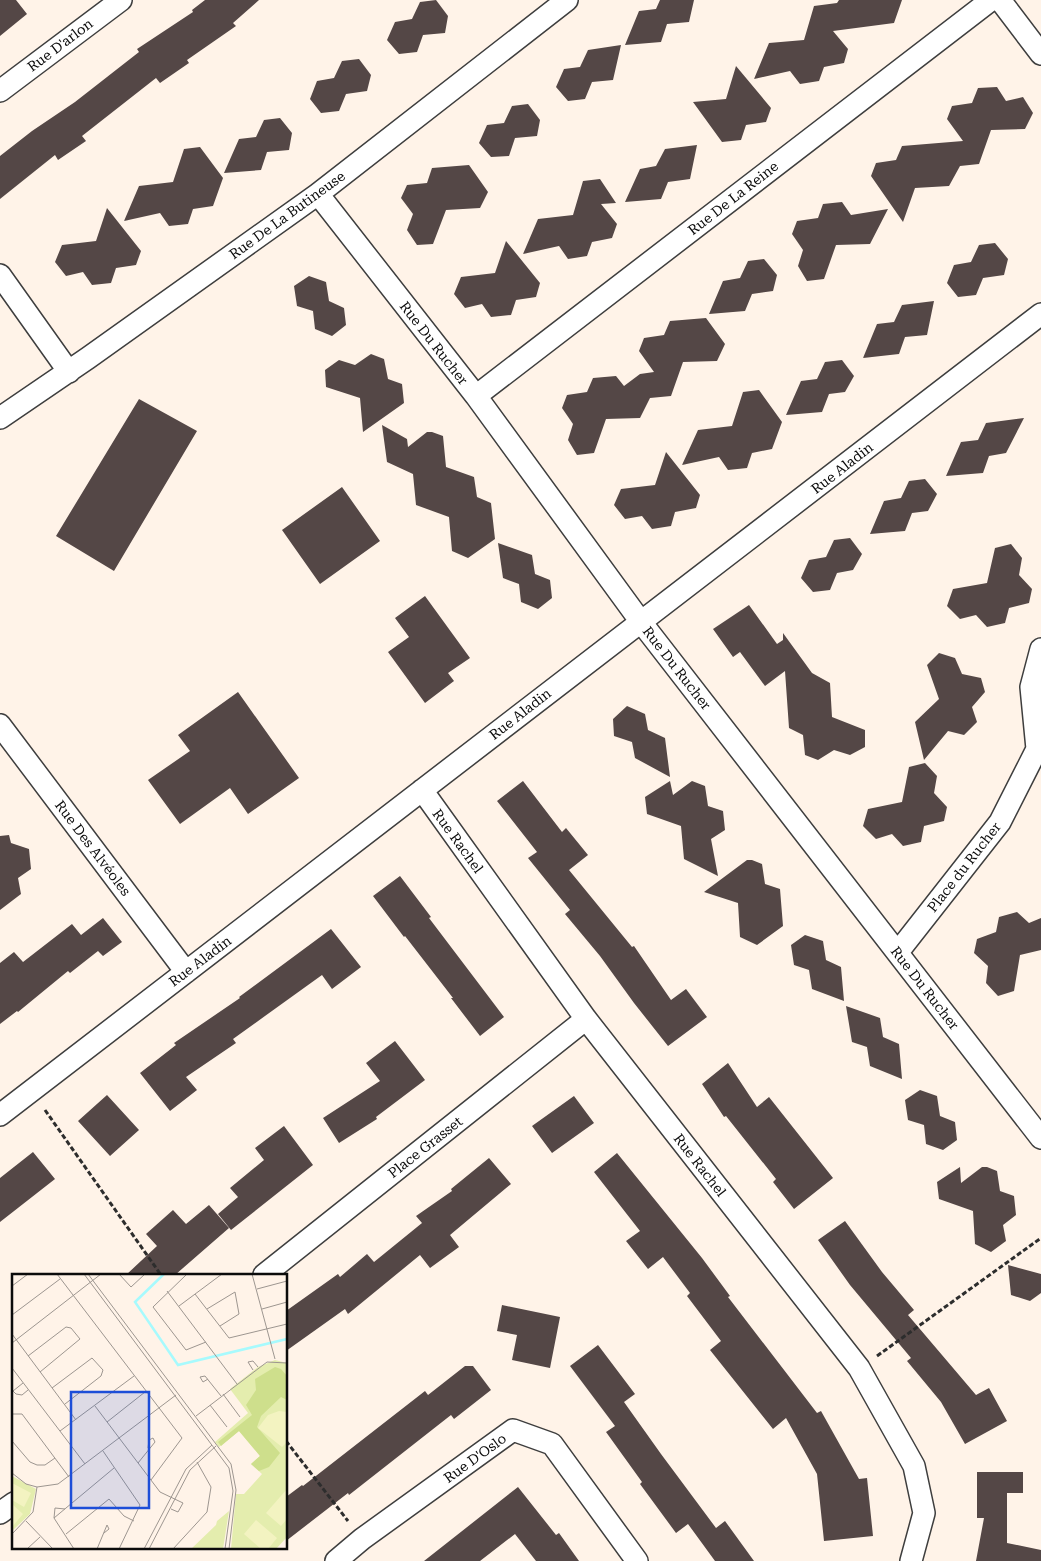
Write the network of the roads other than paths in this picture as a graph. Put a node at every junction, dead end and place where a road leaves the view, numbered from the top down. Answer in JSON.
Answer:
{"nodes":[{"id":1,"x":121,"y":0,"type":"edge"},
{"id":2,"x":567,"y":0,"type":"edge"},
{"id":3,"x":991,"y":0,"type":"edge"},
{"id":4,"x":1000,"y":0,"type":"edge"},
{"id":5,"x":1041,"y":54,"type":"edge"},
{"id":6,"x":0,"y":90,"type":"edge"},
{"id":7,"x":318,"y":194,"type":"junction"},
{"id":8,"x":0,"y":275,"type":"edge"},
{"id":9,"x":1041,"y":314,"type":"edge"},
{"id":10,"x":69,"y":372,"type":"junction"},
{"id":11,"x":476,"y":396,"type":"junction"},
{"id":12,"x":0,"y":418,"type":"edge"},
{"id":13,"x":641,"y":622,"type":"junction"},
{"id":14,"x":1041,"y":649,"type":"edge"},
{"id":15,"x":0,"y":725,"type":"edge"},
{"id":16,"x":1039,"y":748,"type":"edge"},
{"id":17,"x":422,"y":790,"type":"junction"},
{"id":18,"x":898,"y":952,"type":"junction"},
{"id":19,"x":186,"y":972,"type":"junction"},
{"id":20,"x":586,"y":1019,"type":"junction"},
{"id":21,"x":0,"y":1115,"type":"edge"},
{"id":22,"x":1041,"y":1138,"type":"edge"},
{"id":23,"x":265,"y":1274,"type":"edge"},
{"id":24,"x":12,"y":1504,"type":"edge"},
{"id":25,"x":0,"y":1513,"type":"edge"},
{"id":26,"x":336,"y":1561,"type":"edge"},
{"id":27,"x":637,"y":1561,"type":"edge"},
{"id":28,"x":911,"y":1561,"type":"edge"}],
"edges":[{"from":1,"to":6,"type":"street","name":"Rue D'arlon"},
{"from":2,"to":7,"type":"street","name":"Rue De La Butineuse"},
{"from":3,"to":11,"type":"street","name":"Rue De La Reine"},
{"from":4,"to":5,"type":"street"},
{"from":7,"to":10,"type":"street","name":"Rue De La Butineuse"},
{"from":7,"to":11,"type":"street","name":"Rue Du Rucher"},
{"from":8,"to":10,"type":"street"},
{"from":9,"to":13,"type":"street","name":"Rue Aladin"},
{"from":10,"to":12,"type":"street","name":"Rue De La Butineuse"},
{"from":11,"to":13,"type":"street","name":"Rue Du Rucher"},
{"from":13,"to":17,"type":"street","name":"Rue Aladin"},
{"from":13,"to":18,"type":"street","name":"Rue Du Rucher"},
{"from":14,"to":16,"type":"street","name":"Place du Rucher"},
{"from":15,"to":19,"type":"street","name":"Rue Des Alvéoles"},
{"from":16,"to":18,"type":"street","name":"Place du Rucher"},
{"from":17,"to":19,"type":"street","name":"Rue Aladin"},
{"from":17,"to":20,"type":"street","name":"Rue Rachel"},
{"from":18,"to":22,"type":"street","name":"Rue Du Rucher"},
{"from":19,"to":21,"type":"street","name":"Rue Aladin"},
{"from":20,"to":23,"type":"street","name":"Place Grasset"},
{"from":20,"to":28,"type":"street","name":"Rue Rachel"},
{"from":24,"to":25,"type":"street"},
{"from":26,"to":27,"type":"street","name":"Rue D'Oslo"}]}
